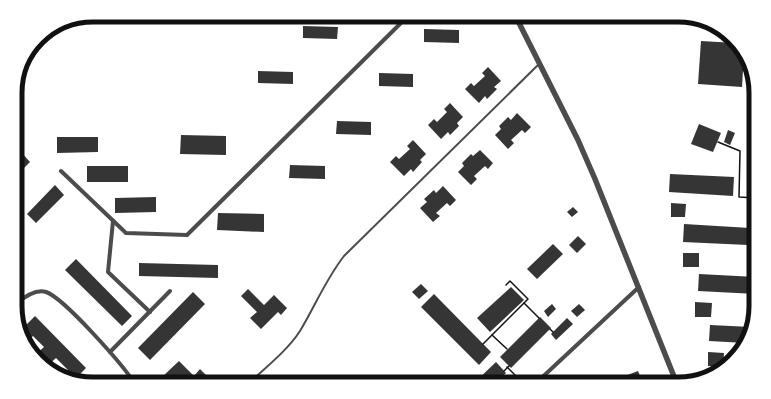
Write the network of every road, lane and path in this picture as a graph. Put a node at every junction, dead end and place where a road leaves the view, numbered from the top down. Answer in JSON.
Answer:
{"nodes":[{"id":1,"x":402,"y":22,"type":"edge"},
{"id":2,"x":519,"y":22,"type":"edge"},
{"id":3,"x":539,"y":64,"type":"junction"},
{"id":4,"x":718,"y":142,"type":"dead end"},
{"id":5,"x":61,"y":171,"type":"dead end"},
{"id":6,"x":749,"y":198,"type":"edge"},
{"id":7,"x":113,"y":221,"type":"junction"},
{"id":8,"x":506,"y":285,"type":"dead end"},
{"id":9,"x":639,"y":287,"type":"junction"},
{"id":10,"x":170,"y":291,"type":"dead end"},
{"id":11,"x":22,"y":300,"type":"edge"},
{"id":12,"x":524,"y":303,"type":"junction"},
{"id":13,"x":150,"y":312,"type":"junction"},
{"id":14,"x":539,"y":318,"type":"dead end"},
{"id":15,"x":550,"y":329,"type":"dead end"},
{"id":16,"x":553,"y":332,"type":"dead end"},
{"id":17,"x":492,"y":334,"type":"junction"},
{"id":18,"x":483,"y":344,"type":"dead end"},
{"id":19,"x":507,"y":349,"type":"dead end"},
{"id":20,"x":110,"y":352,"type":"junction"},
{"id":21,"x":504,"y":370,"type":"dead end"},
{"id":22,"x":129,"y":375,"type":"joint"},
{"id":23,"x":125,"y":377,"type":"edge"},
{"id":24,"x":256,"y":377,"type":"edge"},
{"id":25,"x":518,"y":377,"type":"edge"},
{"id":26,"x":543,"y":377,"type":"edge"},
{"id":27,"x":674,"y":377,"type":"edge"}],
"edges":[{"from":1,"to":7,"type":"street"},
{"from":2,"to":3,"type":"street"},
{"from":3,"to":9,"type":"street"},
{"from":3,"to":24,"type":"lane"},
{"from":4,"to":6,"type":"path"},
{"from":5,"to":7,"type":"street"},
{"from":7,"to":13,"type":"street"},
{"from":8,"to":12,"type":"path"},
{"from":9,"to":26,"type":"street"},
{"from":9,"to":27,"type":"street"},
{"from":10,"to":13,"type":"street"},
{"from":11,"to":20,"type":"street"},
{"from":12,"to":14,"type":"path"},
{"from":12,"to":17,"type":"path"},
{"from":13,"to":20,"type":"street"},
{"from":15,"to":16,"type":"path"},
{"from":17,"to":18,"type":"path"},
{"from":17,"to":19,"type":"path"},
{"from":20,"to":22,"type":"street"},
{"from":21,"to":25,"type":"path"},
{"from":22,"to":23,"type":"lane"}]}
